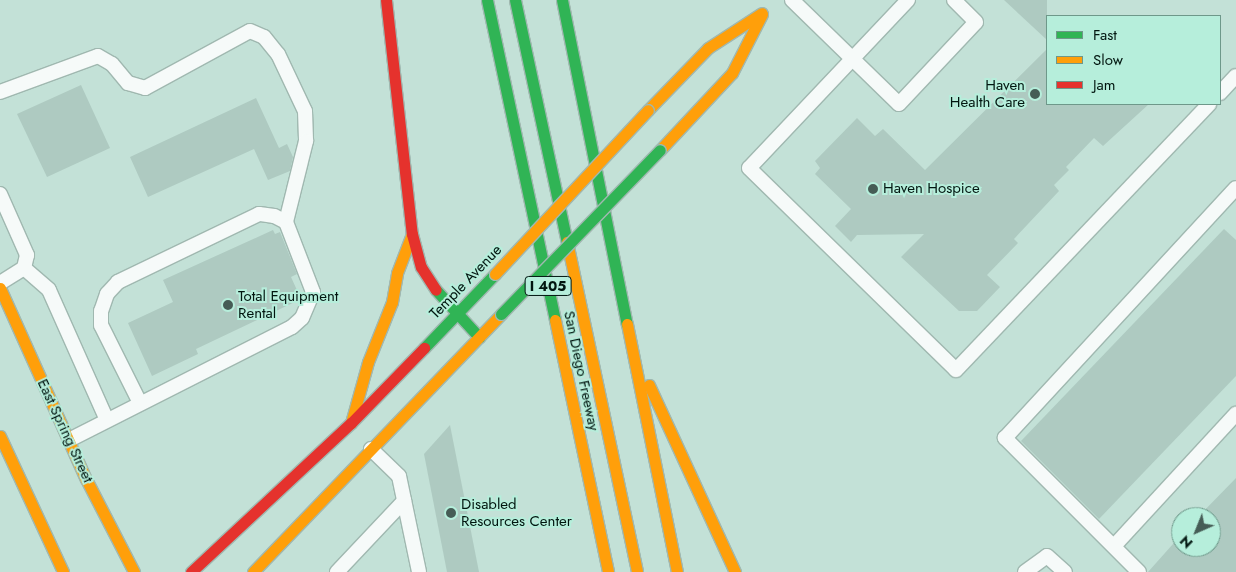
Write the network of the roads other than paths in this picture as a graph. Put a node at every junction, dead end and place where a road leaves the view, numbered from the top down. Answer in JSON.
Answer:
{"nodes":[{"id":1,"x":386,"y":0,"type":"edge"},
{"id":2,"x":487,"y":0,"type":"edge"},
{"id":3,"x":515,"y":0,"type":"edge"},
{"id":4,"x":562,"y":0,"type":"edge"},
{"id":5,"x":792,"y":0,"type":"edge"},
{"id":6,"x":908,"y":0,"type":"edge"},
{"id":7,"x":954,"y":0,"type":"edge"},
{"id":8,"x":853,"y":59,"type":"junction"},
{"id":9,"x":1236,"y":76,"type":"edge"},
{"id":10,"x":0,"y":92,"type":"edge"},
{"id":11,"x":1221,"y":92,"type":"edge"},
{"id":12,"x":1208,"y":105,"type":"edge"},
{"id":13,"x":569,"y":172,"type":"dead end"},
{"id":14,"x":1236,"y":188,"type":"edge"},
{"id":15,"x":0,"y":194,"type":"edge"},
{"id":16,"x":575,"y":201,"type":"dead end"},
{"id":17,"x":579,"y":221,"type":"dead end"},
{"id":18,"x":286,"y":222,"type":"junction"},
{"id":19,"x":412,"y":234,"type":"junction"},
{"id":20,"x":585,"y":250,"type":"dead end"},
{"id":21,"x":24,"y":268,"type":"junction"},
{"id":22,"x":0,"y":283,"type":"edge"},
{"id":23,"x":0,"y":288,"type":"edge"},
{"id":24,"x":457,"y":313,"type":"junction"},
{"id":25,"x":480,"y":337,"type":"junction"},
{"id":26,"x":629,"y":343,"type":"junction"},
{"id":27,"x":140,"y":403,"type":"junction"},
{"id":28,"x":1236,"y":414,"type":"edge"},
{"id":29,"x":107,"y":420,"type":"junction"},
{"id":30,"x":351,"y":422,"type":"junction"},
{"id":31,"x":0,"y":436,"type":"edge"},
{"id":32,"x":69,"y":440,"type":"junction"},
{"id":33,"x":372,"y":449,"type":"junction"},
{"id":34,"x":404,"y":501,"type":"junction"},
{"id":35,"x":644,"y":545,"type":"dead end"},
{"id":36,"x":1114,"y":546,"type":"junction"},
{"id":37,"x":62,"y":572,"type":"edge"},
{"id":38,"x":134,"y":572,"type":"edge"},
{"id":39,"x":190,"y":572,"type":"edge"},
{"id":40,"x":253,"y":572,"type":"edge"},
{"id":41,"x":337,"y":572,"type":"edge"},
{"id":42,"x":419,"y":572,"type":"edge"},
{"id":43,"x":608,"y":572,"type":"edge"},
{"id":44,"x":637,"y":572,"type":"edge"},
{"id":45,"x":650,"y":572,"type":"edge"},
{"id":46,"x":678,"y":572,"type":"edge"},
{"id":47,"x":734,"y":572,"type":"edge"},
{"id":48,"x":1025,"y":572,"type":"edge"},
{"id":49,"x":1065,"y":572,"type":"edge"},
{"id":50,"x":1139,"y":572,"type":"edge"}],
"edges":[{"from":1,"to":19,"type":"main road"},
{"from":2,"to":43,"type":"main road","name":"San Diego Freeway","number":"I 405"},
{"from":3,"to":44,"type":"main road"},
{"from":4,"to":26,"type":"main road"},
{"from":5,"to":8,"type":"lane"},
{"from":6,"to":8,"type":"lane"},
{"from":7,"to":8,"type":"lane"},
{"from":8,"to":12,"type":"lane"},
{"from":9,"to":11,"type":"lane"},
{"from":10,"to":18,"type":"lane"},
{"from":13,"to":16,"type":"main road"},
{"from":14,"to":36,"type":"lane"},
{"from":15,"to":21,"type":"lane"},
{"from":17,"to":20,"type":"main road"},
{"from":18,"to":27,"type":"lane"},
{"from":18,"to":27,"type":"lane"},
{"from":19,"to":24,"type":"main road"},
{"from":19,"to":30,"type":"main road"},
{"from":21,"to":22,"type":"lane"},
{"from":21,"to":29,"type":"lane"},
{"from":23,"to":32,"type":"main road","name":"East Spring Street"},
{"from":24,"to":25,"type":"main road"},
{"from":24,"to":25,"type":"main road","name":"Temple Avenue","bridge":true},
{"from":24,"to":30,"type":"main road","name":"Temple Avenue"},
{"from":25,"to":33,"type":"main road","name":"Temple Avenue"},
{"from":26,"to":46,"type":"main road"},
{"from":26,"to":47,"type":"main road"},
{"from":27,"to":29,"type":"lane"},
{"from":28,"to":36,"type":"lane"},
{"from":29,"to":32,"type":"lane"},
{"from":30,"to":39,"type":"main road","name":"Temple Avenue"},
{"from":31,"to":37,"type":"main road"},
{"from":32,"to":38,"type":"main road","name":"East Spring Street"},
{"from":33,"to":34,"type":"lane"},
{"from":33,"to":40,"type":"main road","name":"Temple Avenue"},
{"from":34,"to":41,"type":"lane"},
{"from":34,"to":42,"type":"lane"},
{"from":35,"to":45,"type":"main road"},
{"from":36,"to":50,"type":"lane"},
{"from":48,"to":49,"type":"lane"}]}
